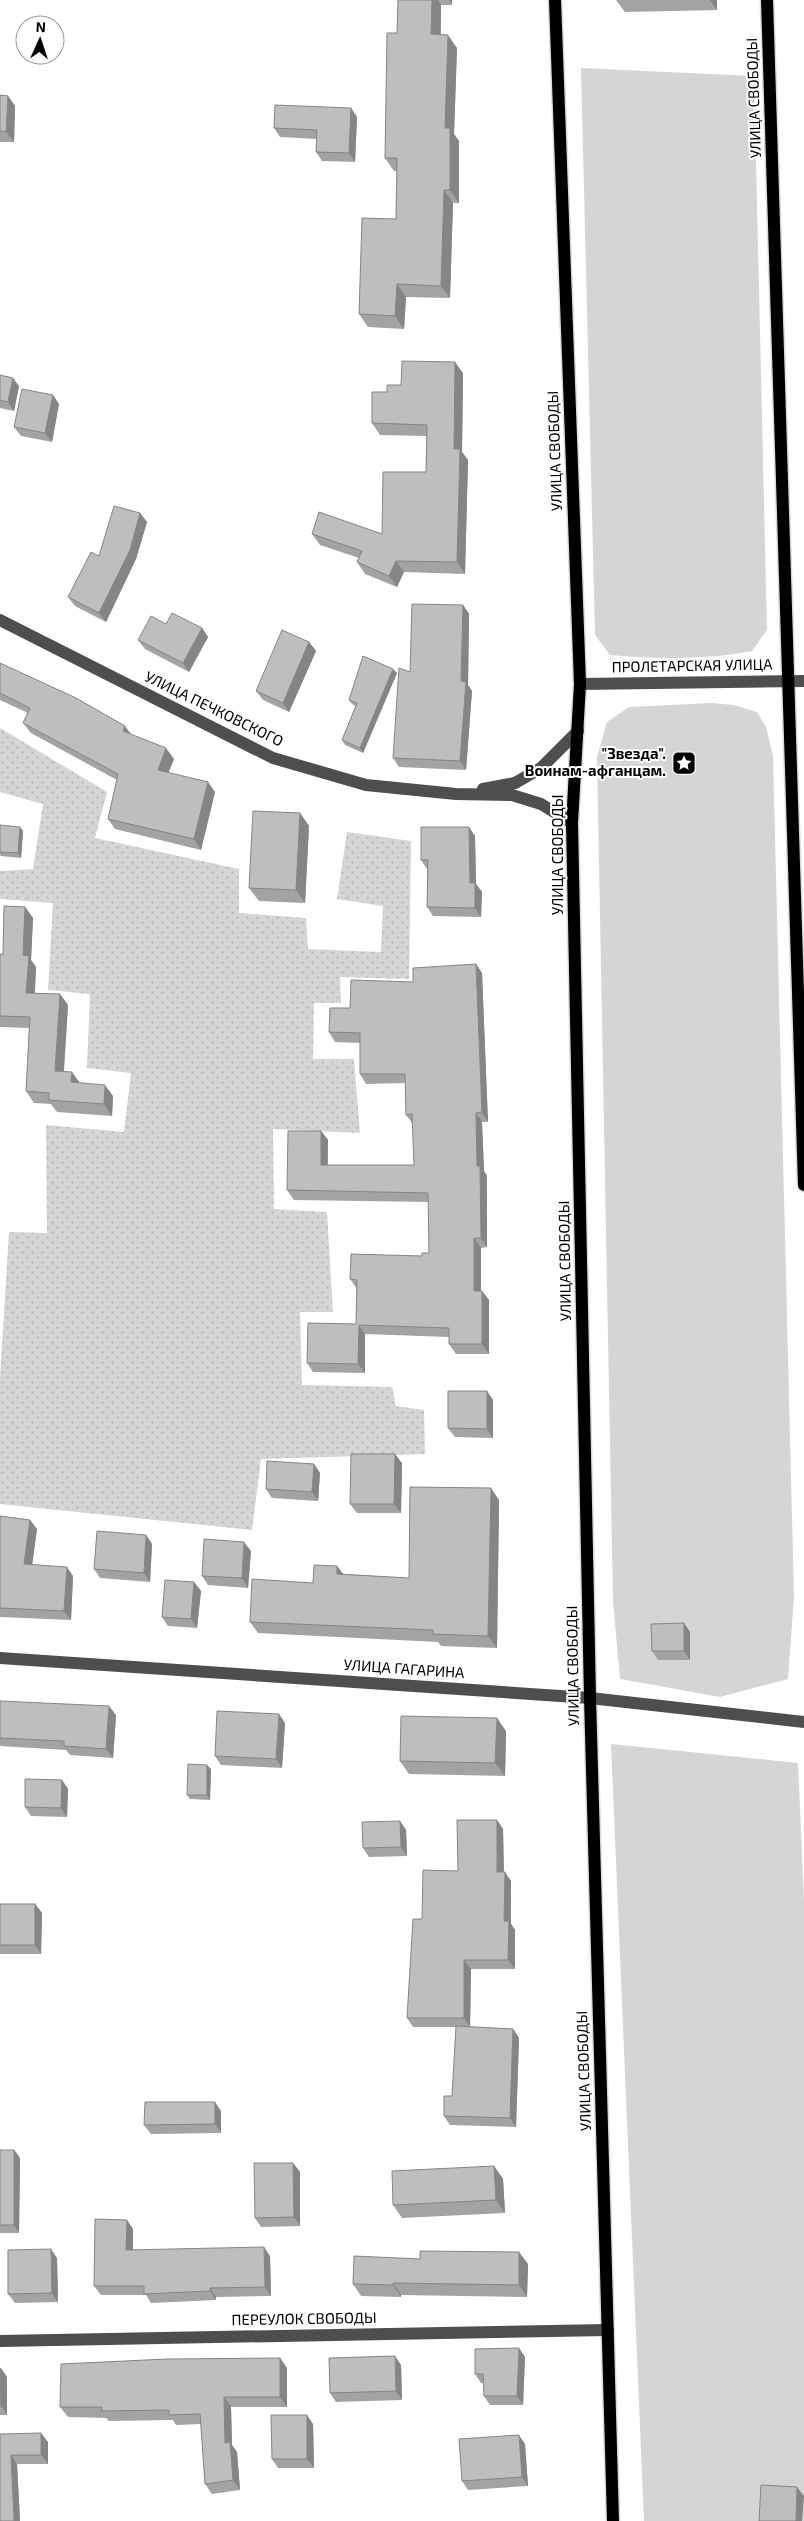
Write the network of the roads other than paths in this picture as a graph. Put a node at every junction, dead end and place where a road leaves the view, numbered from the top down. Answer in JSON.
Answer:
{"nodes":[{"id":1,"x":554,"y":0,"type":"edge"},
{"id":2,"x":767,"y":0,"type":"edge"},
{"id":3,"x":0,"y":620,"type":"edge"},
{"id":4,"x":804,"y":680,"type":"edge"},
{"id":5,"x":788,"y":681,"type":"junction"},
{"id":6,"x":580,"y":684,"type":"junction"},
{"id":7,"x":578,"y":731,"type":"junction"},
{"id":8,"x":456,"y":794,"type":"junction"},
{"id":9,"x":572,"y":823,"type":"junction"},
{"id":10,"x":804,"y":1185,"type":"edge"},
{"id":11,"x":0,"y":1658,"type":"edge"},
{"id":12,"x":590,"y":1698,"type":"junction"},
{"id":13,"x":804,"y":1722,"type":"edge"},
{"id":14,"x":608,"y":2330,"type":"junction"},
{"id":15,"x":0,"y":2340,"type":"edge"},
{"id":16,"x":612,"y":2521,"type":"edge"}],
"edges":[{"from":1,"to":6,"type":"main road","name":"УЛИЦА СВОБОДЫ"},
{"from":2,"to":5,"type":"main road","name":"УЛИЦА СВОБОДЫ"},
{"from":3,"to":8,"type":"street","name":"УЛИЦА ПЕЧКОВСКОГО"},
{"from":4,"to":5,"type":"street","name":"ПРОЛЕТАРСКАЯ УЛИЦА"},
{"from":5,"to":6,"type":"street","name":"ПРОЛЕТАРСКАЯ УЛИЦА"},
{"from":5,"to":10,"type":"main road","name":"УЛИЦА СВОБОДЫ"},
{"from":6,"to":7,"type":"main road","name":"УЛИЦА СВОБОДЫ"},
{"from":7,"to":8,"type":"street"},
{"from":7,"to":9,"type":"main road","name":"УЛИЦА СВОБОДЫ"},
{"from":8,"to":9,"type":"street"},
{"from":9,"to":12,"type":"main road","name":"УЛИЦА СВОБОДЫ"},
{"from":11,"to":12,"type":"street","name":"УЛИЦА ГАГАРИНА"},
{"from":12,"to":13,"type":"street","name":"УЛИЦА ГАГАРИНА"},
{"from":12,"to":14,"type":"main road","name":"УЛИЦА СВОБОДЫ"},
{"from":14,"to":15,"type":"street","name":"ПЕРЕУЛОК СВОБОДЫ"},
{"from":14,"to":16,"type":"main road","name":"УЛИЦА СВОБОДЫ"}]}
